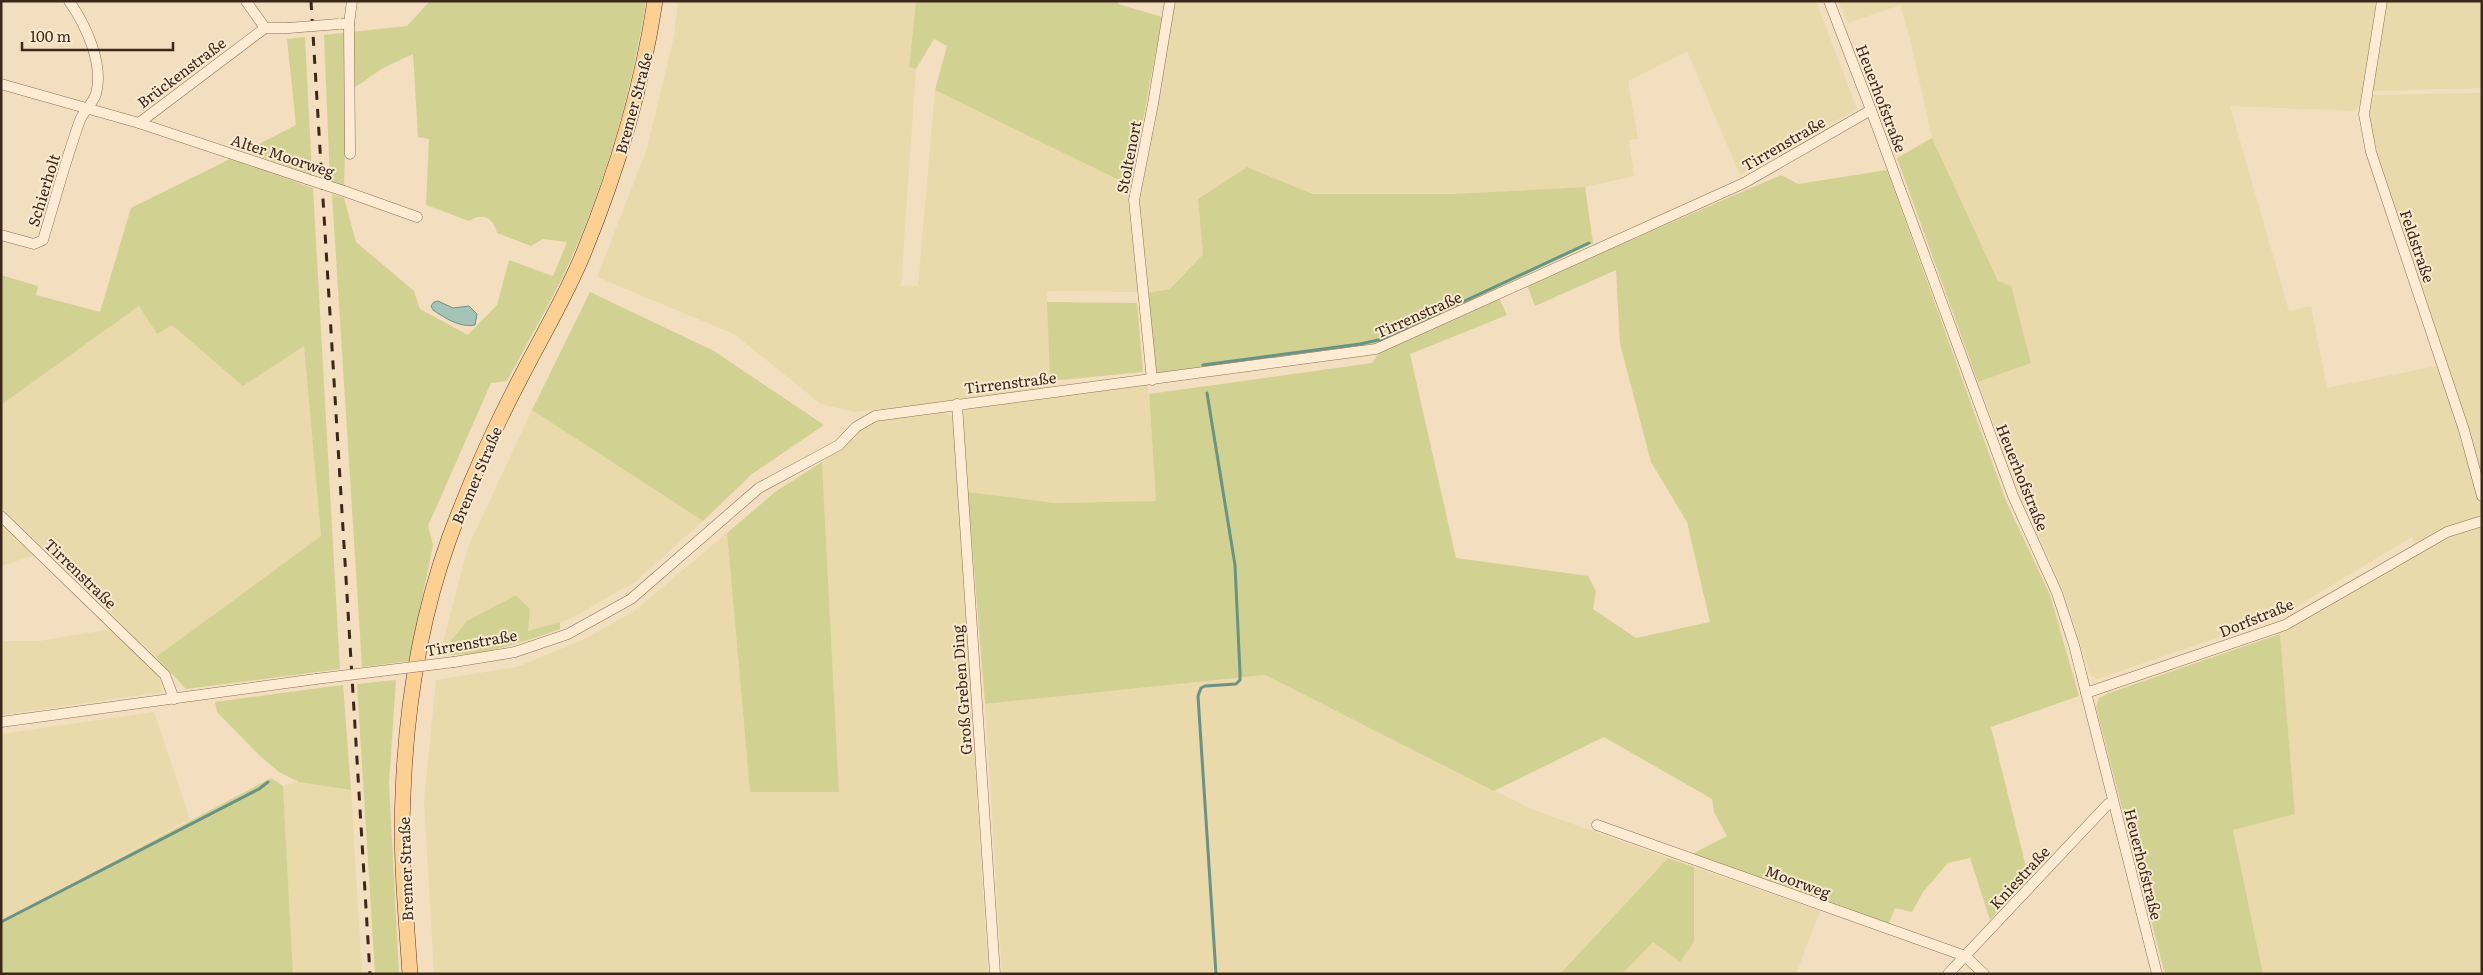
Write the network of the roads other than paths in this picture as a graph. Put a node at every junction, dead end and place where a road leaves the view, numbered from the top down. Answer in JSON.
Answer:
{"nodes":[{"id":1,"x":69,"y":1,"type":"edge"},
{"id":2,"x":246,"y":1,"type":"edge"},
{"id":3,"x":352,"y":1,"type":"edge"},
{"id":4,"x":655,"y":1,"type":"edge"},
{"id":5,"x":1170,"y":1,"type":"edge"},
{"id":6,"x":1829,"y":1,"type":"edge"},
{"id":7,"x":2382,"y":1,"type":"edge"},
{"id":8,"x":344,"y":24,"type":"junction"},
{"id":9,"x":265,"y":28,"type":"junction"},
{"id":10,"x":1,"y":84,"type":"edge"},
{"id":11,"x":87,"y":107,"type":"junction"},
{"id":12,"x":1871,"y":110,"type":"junction"},
{"id":13,"x":139,"y":123,"type":"junction"},
{"id":14,"x":350,"y":154,"type":"dead end"},
{"id":15,"x":417,"y":217,"type":"dead end"},
{"id":16,"x":1,"y":235,"type":"edge"},
{"id":17,"x":1152,"y":380,"type":"junction"},
{"id":18,"x":957,"y":404,"type":"junction"},
{"id":19,"x":2482,"y":496,"type":"edge"},
{"id":20,"x":1,"y":516,"type":"edge"},
{"id":21,"x":2482,"y":521,"type":"edge"},
{"id":22,"x":2086,"y":694,"type":"junction"},
{"id":23,"x":174,"y":699,"type":"junction"},
{"id":24,"x":1,"y":722,"type":"edge"},
{"id":25,"x":2113,"y":803,"type":"junction"},
{"id":26,"x":1596,"y":825,"type":"dead end"},
{"id":27,"x":1965,"y":956,"type":"junction"},
{"id":28,"x":410,"y":974,"type":"edge"},
{"id":29,"x":995,"y":974,"type":"edge"},
{"id":30,"x":1948,"y":974,"type":"edge"},
{"id":31,"x":1984,"y":974,"type":"edge"},
{"id":32,"x":2157,"y":974,"type":"edge"}],
"edges":[{"from":1,"to":11,"type":"street","name":"Schierholt"},
{"from":2,"to":9,"type":"street"},
{"from":3,"to":8,"type":"street"},
{"from":4,"to":28,"type":"main road","name":"Bremer Straße"},
{"from":5,"to":17,"type":"street","name":"Stoltenort"},
{"from":6,"to":12,"type":"street","name":"Heuerhofstraße"},
{"from":7,"to":19,"type":"street","name":"Feldstraße"},
{"from":8,"to":9,"type":"street","bridge":true},
{"from":8,"to":14,"type":"street"},
{"from":9,"to":13,"type":"street","name":"Brückenstraße"},
{"from":10,"to":11,"type":"street","name":"Brückenstraße"},
{"from":11,"to":13,"type":"street","name":"Brückenstraße"},
{"from":11,"to":16,"type":"street","name":"Schierholt"},
{"from":12,"to":17,"type":"street","name":"Tirrenstraße"},
{"from":12,"to":22,"type":"street","name":"Heuerhofstraße"},
{"from":13,"to":15,"type":"street","name":"Alter Moorweg","bridge":true},
{"from":17,"to":18,"type":"street","name":"Tirrenstraße"},
{"from":18,"to":23,"type":"street","name":"Tirrenstraße","bridge":true},
{"from":18,"to":29,"type":"street","name":"Groß Greben Ding"},
{"from":20,"to":23,"type":"street","name":"Tirrenstraße"},
{"from":21,"to":22,"type":"street","name":"Dorfstraße"},
{"from":22,"to":25,"type":"street","name":"Heuerhofstraße"},
{"from":23,"to":24,"type":"street","name":"Tirrenstraße"},
{"from":25,"to":27,"type":"street","name":"Kniestraße"},
{"from":25,"to":32,"type":"street","name":"Heuerhofstraße"},
{"from":26,"to":27,"type":"street","name":"Moorweg"},
{"from":27,"to":30,"type":"street","name":"Kniestraße"},
{"from":27,"to":31,"type":"street","name":"Moorweg"}]}
